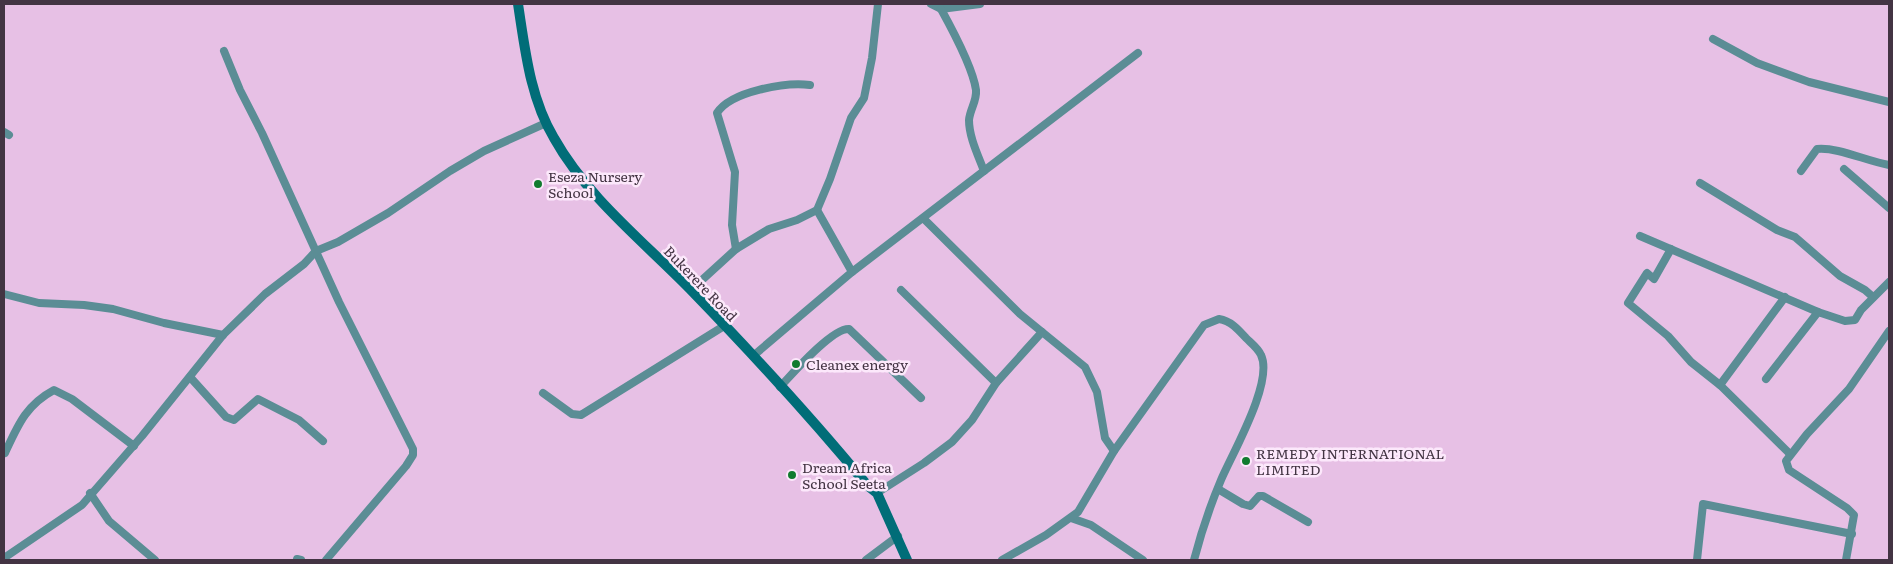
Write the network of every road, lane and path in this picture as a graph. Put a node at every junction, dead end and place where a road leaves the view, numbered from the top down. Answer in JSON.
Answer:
{"nodes":[{"id":1,"x":518,"y":4,"type":"edge"},
{"id":2,"x":878,"y":4,"type":"edge"},
{"id":3,"x":932,"y":4,"type":"edge"},
{"id":4,"x":980,"y":4,"type":"edge"},
{"id":5,"x":941,"y":9,"type":"junction"},
{"id":6,"x":1713,"y":39,"type":"dead end"},
{"id":7,"x":224,"y":51,"type":"dead end"},
{"id":8,"x":1138,"y":53,"type":"dead end"},
{"id":9,"x":810,"y":85,"type":"dead end"},
{"id":10,"x":1889,"y":102,"type":"edge"},
{"id":11,"x":546,"y":123,"type":"junction"},
{"id":12,"x":1889,"y":165,"type":"edge"},
{"id":13,"x":1844,"y":169,"type":"dead end"},
{"id":14,"x":984,"y":171,"type":"junction"},
{"id":15,"x":1801,"y":171,"type":"dead end"},
{"id":16,"x":1700,"y":183,"type":"dead end"},
{"id":17,"x":1889,"y":208,"type":"edge"},
{"id":18,"x":817,"y":210,"type":"junction"},
{"id":19,"x":924,"y":219,"type":"junction"},
{"id":20,"x":1640,"y":236,"type":"dead end"},
{"id":21,"x":736,"y":249,"type":"junction"},
{"id":22,"x":1671,"y":249,"type":"junction"},
{"id":23,"x":316,"y":251,"type":"junction"},
{"id":24,"x":852,"y":272,"type":"junction"},
{"id":25,"x":1889,"y":282,"type":"edge"},
{"id":26,"x":691,"y":290,"type":"junction"},
{"id":27,"x":901,"y":290,"type":"dead end"},
{"id":28,"x":4,"y":294,"type":"edge"},
{"id":29,"x":1785,"y":297,"type":"junction"},
{"id":30,"x":1873,"y":298,"type":"junction"},
{"id":31,"x":1818,"y":312,"type":"junction"},
{"id":32,"x":724,"y":326,"type":"junction"},
{"id":33,"x":1889,"y":331,"type":"edge"},
{"id":34,"x":1042,"y":332,"type":"junction"},
{"id":35,"x":223,"y":335,"type":"junction"},
{"id":36,"x":753,"y":356,"type":"junction"},
{"id":37,"x":190,"y":377,"type":"junction"},
{"id":38,"x":1766,"y":379,"type":"dead end"},
{"id":39,"x":996,"y":383,"type":"junction"},
{"id":40,"x":1720,"y":385,"type":"junction"},
{"id":41,"x":780,"y":387,"type":"junction"},
{"id":42,"x":543,"y":393,"type":"dead end"},
{"id":43,"x":921,"y":398,"type":"dead end"},
{"id":44,"x":323,"y":441,"type":"dead end"},
{"id":45,"x":134,"y":446,"type":"junction"},
{"id":46,"x":1114,"y":451,"type":"junction"},
{"id":47,"x":5,"y":453,"type":"edge"},
{"id":48,"x":1790,"y":454,"type":"junction"},
{"id":49,"x":1218,"y":489,"type":"junction"},
{"id":50,"x":877,"y":493,"type":"junction"},
{"id":51,"x":90,"y":494,"type":"junction"},
{"id":52,"x":1071,"y":518,"type":"junction"},
{"id":53,"x":1308,"y":522,"type":"dead end"},
{"id":54,"x":1852,"y":534,"type":"junction"},
{"id":55,"x":898,"y":536,"type":"junction"},
{"id":56,"x":7,"y":558,"type":"edge"},
{"id":57,"x":155,"y":560,"type":"edge"},
{"id":58,"x":326,"y":560,"type":"edge"},
{"id":59,"x":866,"y":560,"type":"edge"},
{"id":60,"x":907,"y":560,"type":"edge"},
{"id":61,"x":1002,"y":560,"type":"edge"},
{"id":62,"x":1143,"y":560,"type":"edge"},
{"id":63,"x":1194,"y":560,"type":"edge"},
{"id":64,"x":1697,"y":560,"type":"edge"},
{"id":65,"x":1846,"y":560,"type":"edge"}],
"edges":[{"from":1,"to":11,"type":"main road","name":"Bukerere Road"},
{"from":2,"to":18,"type":"street"},
{"from":3,"to":5,"type":"street"},
{"from":4,"to":5,"type":"street"},
{"from":5,"to":14,"type":"street"},
{"from":6,"to":10,"type":"street"},
{"from":7,"to":23,"type":"street"},
{"from":8,"to":14,"type":"street"},
{"from":9,"to":21,"type":"street"},
{"from":11,"to":23,"type":"street"},
{"from":11,"to":26,"type":"main road","name":"Bukerere Road"},
{"from":12,"to":15,"type":"street"},
{"from":13,"to":17,"type":"street"},
{"from":14,"to":19,"type":"street"},
{"from":16,"to":30,"type":"street"},
{"from":18,"to":21,"type":"street"},
{"from":18,"to":24,"type":"street"},
{"from":19,"to":24,"type":"street"},
{"from":19,"to":34,"type":"street"},
{"from":20,"to":22,"type":"street"},
{"from":21,"to":26,"type":"street"},
{"from":22,"to":29,"type":"street"},
{"from":22,"to":40,"type":"street"},
{"from":23,"to":35,"type":"street"},
{"from":23,"to":58,"type":"street"},
{"from":24,"to":36,"type":"street"},
{"from":25,"to":30,"type":"street"},
{"from":26,"to":32,"type":"main road","name":"Bukerere Road"},
{"from":27,"to":39,"type":"street"},
{"from":28,"to":35,"type":"street"},
{"from":29,"to":31,"type":"street"},
{"from":29,"to":40,"type":"street"},
{"from":30,"to":31,"type":"street"},
{"from":31,"to":38,"type":"street"},
{"from":32,"to":36,"type":"main road","name":"Bukerere Road"},
{"from":32,"to":42,"type":"street"},
{"from":33,"to":48,"type":"street"},
{"from":34,"to":39,"type":"street"},
{"from":34,"to":46,"type":"street"},
{"from":35,"to":37,"type":"street"},
{"from":36,"to":41,"type":"main road","name":"Bukerere Road"},
{"from":37,"to":44,"type":"street"},
{"from":37,"to":45,"type":"street"},
{"from":39,"to":50,"type":"street"},
{"from":40,"to":48,"type":"street"},
{"from":41,"to":43,"type":"street"},
{"from":41,"to":50,"type":"main road","name":"Bukerere Road"},
{"from":45,"to":47,"type":"street"},
{"from":45,"to":51,"type":"street"},
{"from":46,"to":49,"type":"street"},
{"from":46,"to":52,"type":"street"},
{"from":48,"to":54,"type":"street"},
{"from":49,"to":53,"type":"street"},
{"from":49,"to":63,"type":"street"},
{"from":50,"to":55,"type":"main road","name":"Bukerere Road"},
{"from":51,"to":56,"type":"street"},
{"from":51,"to":57,"type":"street"},
{"from":52,"to":61,"type":"street"},
{"from":52,"to":62,"type":"street"},
{"from":54,"to":64,"type":"street"},
{"from":54,"to":65,"type":"street"},
{"from":55,"to":59,"type":"street"},
{"from":55,"to":60,"type":"main road","name":"Bukerere Road"}]}
